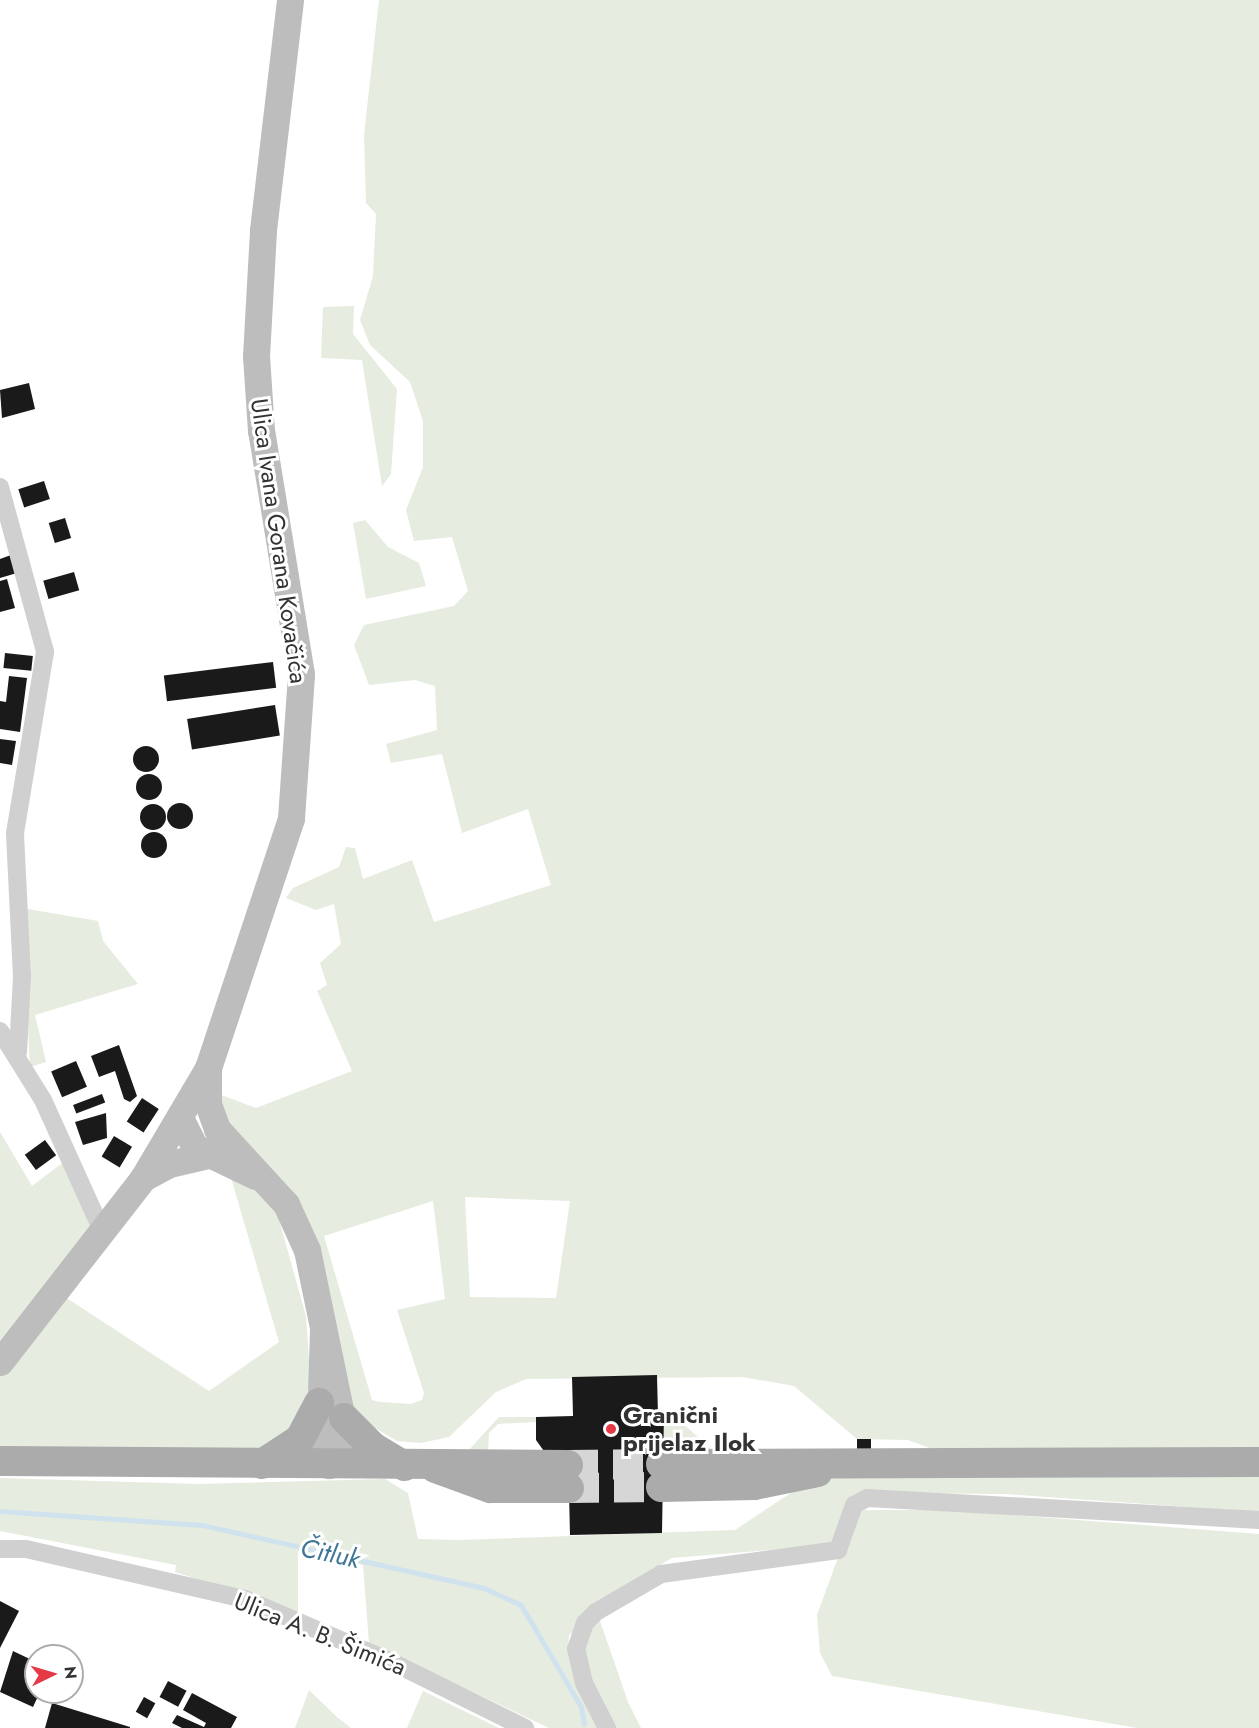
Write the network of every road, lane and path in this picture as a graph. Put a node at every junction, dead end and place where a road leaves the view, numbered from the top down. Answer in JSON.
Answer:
{"nodes":[{"id":1,"x":290,"y":0,"type":"edge"},
{"id":2,"x":0,"y":487,"type":"edge"},
{"id":3,"x":0,"y":1031,"type":"edge"},
{"id":4,"x":18,"y":1053,"type":"junction"},
{"id":5,"x":208,"y":1068,"type":"junction"},
{"id":6,"x":180,"y":1118,"type":"junction"},
{"id":7,"x":217,"y":1129,"type":"junction"},
{"id":8,"x":208,"y":1155,"type":"junction"},
{"id":9,"x":143,"y":1178,"type":"junction"},
{"id":10,"x":273,"y":1188,"type":"junction"},
{"id":11,"x":103,"y":1233,"type":"junction"},
{"id":12,"x":0,"y":1362,"type":"edge"},
{"id":13,"x":331,"y":1410,"type":"junction"},
{"id":14,"x":1,"y":1461,"type":"edge"},
{"id":15,"x":1259,"y":1462,"type":"edge"},
{"id":16,"x":262,"y":1464,"type":"junction"},
{"id":17,"x":329,"y":1465,"type":"junction"},
{"id":18,"x":413,"y":1465,"type":"junction"},
{"id":19,"x":661,"y":1475,"type":"tunnel mouth"},
{"id":20,"x":569,"y":1476,"type":"tunnel mouth"},
{"id":21,"x":1259,"y":1520,"type":"edge"},
{"id":22,"x":0,"y":1549,"type":"edge"},
{"id":23,"x":525,"y":1728,"type":"edge"},
{"id":24,"x":607,"y":1728,"type":"edge"}],
"edges":[{"from":1,"to":5,"type":"main road","name":"Ulica Ivana Gorana Kovačića"},
{"from":2,"to":4,"type":"street"},
{"from":3,"to":4,"type":"street"},
{"from":4,"to":11,"type":"street"},
{"from":5,"to":6,"type":"main road","name":"Ulica Ivana Gorana Kovačića"},
{"from":5,"to":7,"type":"main road"},
{"from":6,"to":7,"type":"main road"},
{"from":6,"to":8,"type":"main road"},
{"from":6,"to":9,"type":"main road","name":"Ulica Ivana Gorana Kovačića"},
{"from":7,"to":10,"type":"main road"},
{"from":8,"to":9,"type":"main road"},
{"from":8,"to":10,"type":"main road"},
{"from":9,"to":11,"type":"main road","name":"Ulica Ivana Gorana Kovačića"},
{"from":10,"to":13,"type":"main road"},
{"from":11,"to":12,"type":"main road","name":"Ulica Ivana Gorana Kovačića"},
{"from":13,"to":16,"type":"main road"},
{"from":13,"to":17,"type":"main road"},
{"from":13,"to":18,"type":"main road"},
{"from":14,"to":16,"type":"main road"},
{"from":15,"to":19,"type":"main road"},
{"from":16,"to":17,"type":"main road"},
{"from":17,"to":18,"type":"main road"},
{"from":18,"to":20,"type":"main road"},
{"from":21,"to":24,"type":"street"},
{"from":22,"to":23,"type":"street","name":"Ulica A. B. Šimića"}]}
